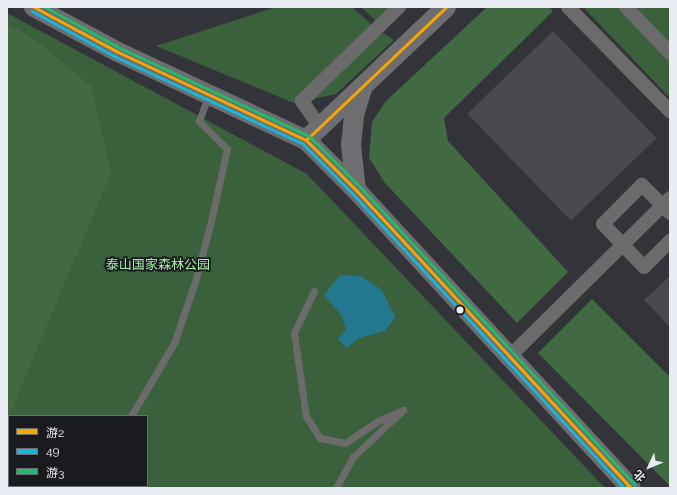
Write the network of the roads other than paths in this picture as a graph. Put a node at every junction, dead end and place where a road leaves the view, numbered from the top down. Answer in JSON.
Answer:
{"nodes":[{"id":1,"x":34,"y":7,"type":"edge"},
{"id":2,"x":399,"y":7,"type":"edge"},
{"id":3,"x":446,"y":7,"type":"edge"},
{"id":4,"x":568,"y":7,"type":"edge"},
{"id":5,"x":626,"y":7,"type":"edge"},
{"id":6,"x":670,"y":53,"type":"edge"},
{"id":7,"x":362,"y":88,"type":"junction"},
{"id":8,"x":208,"y":95,"type":"junction"},
{"id":9,"x":670,"y":111,"type":"edge"},
{"id":10,"x":313,"y":134,"type":"junction"},
{"id":11,"x":356,"y":190,"type":"junction"},
{"id":12,"x":668,"y":206,"type":"edge"},
{"id":13,"x":670,"y":241,"type":"edge"},
{"id":14,"x":623,"y":245,"type":"junction"},
{"id":15,"x":314,"y":291,"type":"dead end"},
{"id":16,"x":510,"y":356,"type":"junction"},
{"id":17,"x":132,"y":415,"type":"edge"},
{"id":18,"x":336,"y":488,"type":"edge"},
{"id":19,"x":631,"y":488,"type":"edge"}],
"edges":[{"from":1,"to":8,"type":"main road"},
{"from":2,"to":10,"type":"street"},
{"from":3,"to":7,"type":"main road"},
{"from":4,"to":9,"type":"street"},
{"from":5,"to":6,"type":"street"},
{"from":7,"to":10,"type":"main road"},
{"from":7,"to":11,"type":"main road"},
{"from":8,"to":10,"type":"main road"},
{"from":8,"to":17,"type":"lane"},
{"from":10,"to":11,"type":"main road"},
{"from":11,"to":16,"type":"main road"},
{"from":12,"to":14,"type":"street"},
{"from":12,"to":14,"type":"street"},
{"from":13,"to":14,"type":"street"},
{"from":14,"to":16,"type":"street"},
{"from":15,"to":18,"type":"lane"},
{"from":16,"to":19,"type":"main road"}]}
